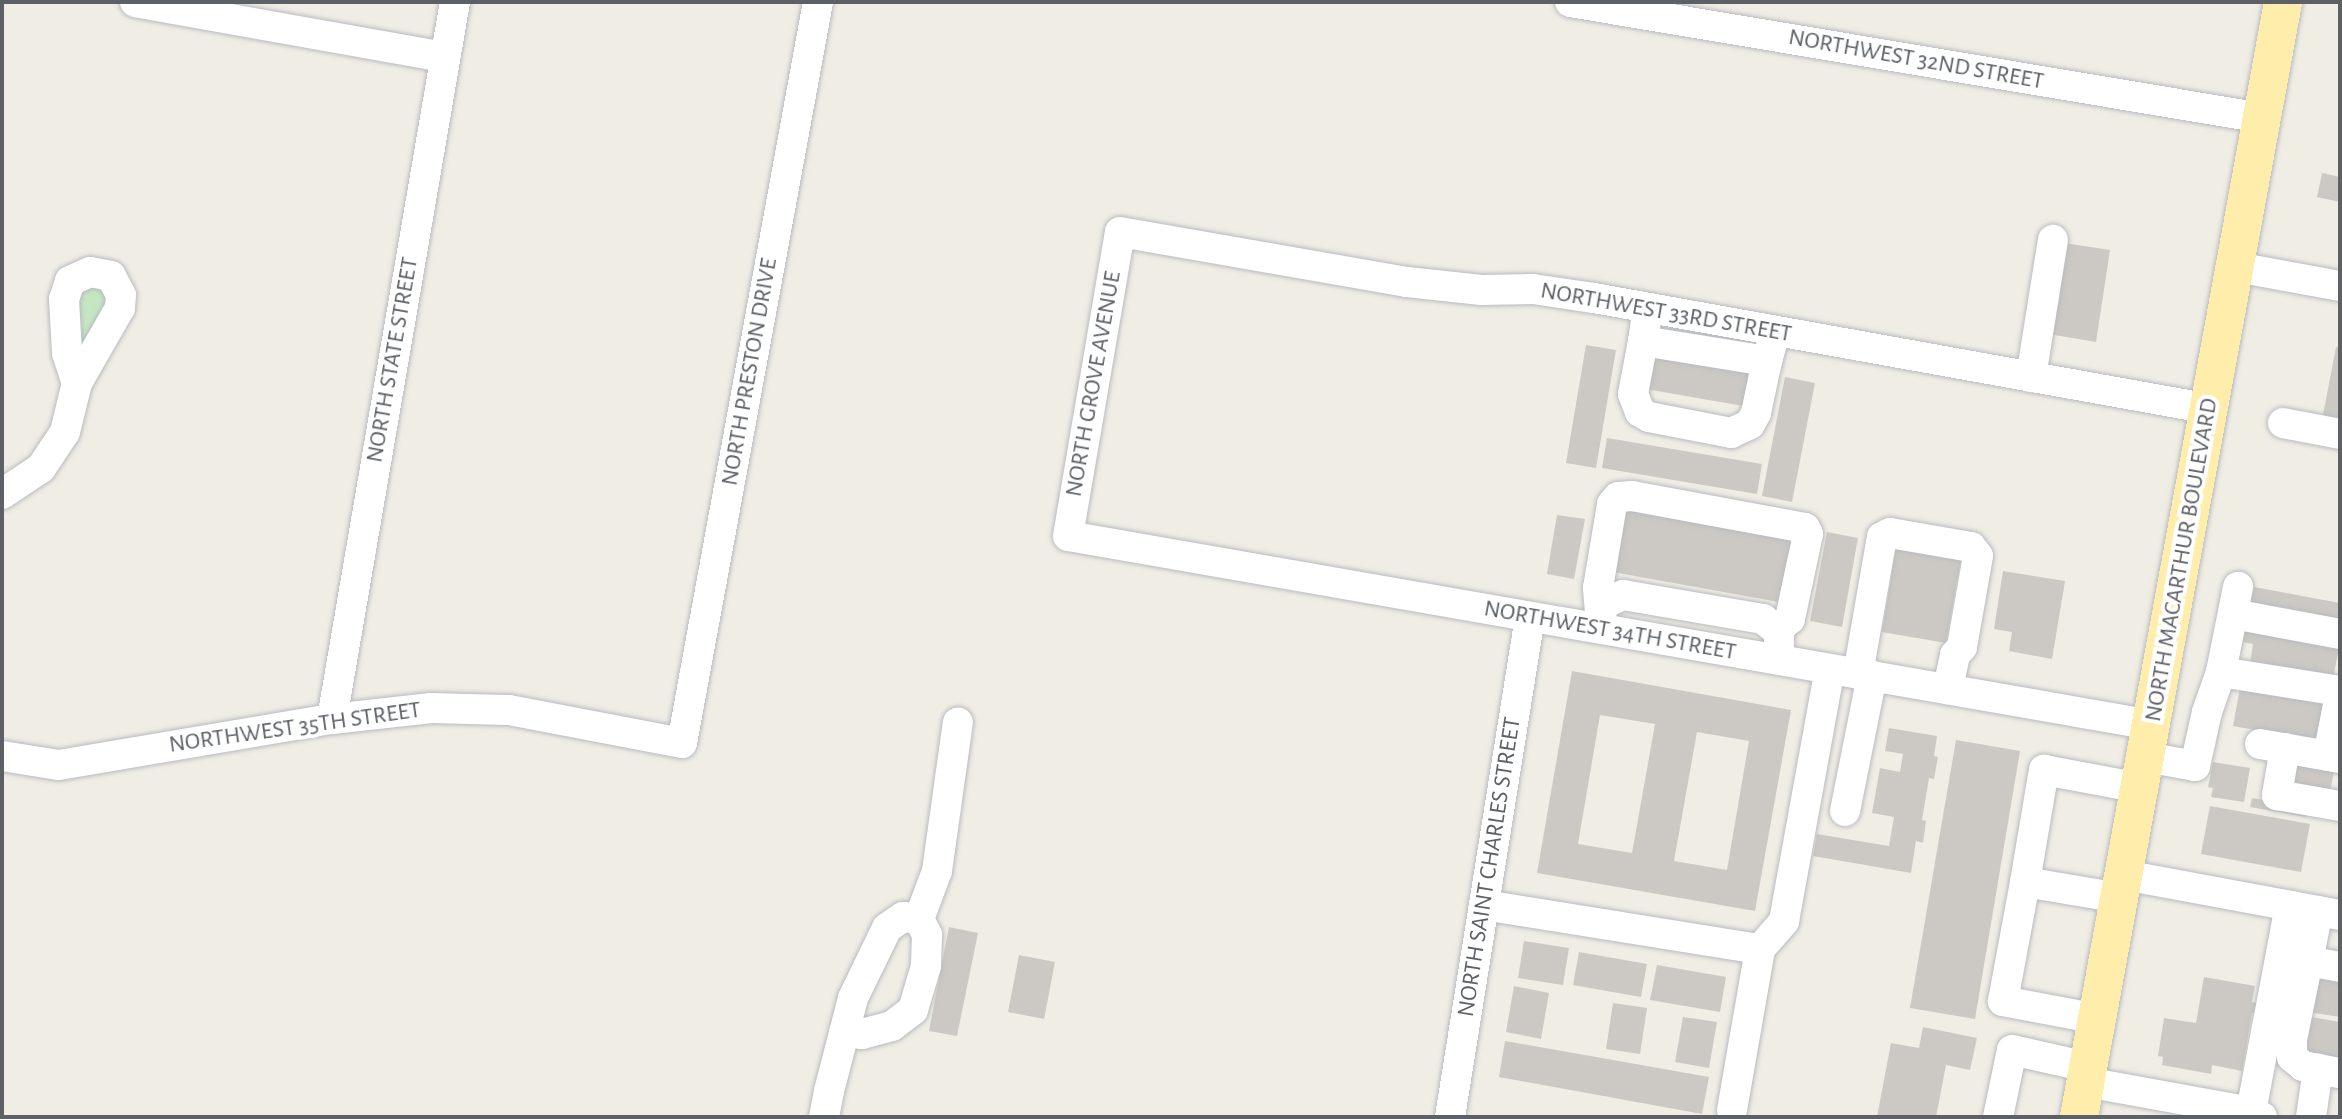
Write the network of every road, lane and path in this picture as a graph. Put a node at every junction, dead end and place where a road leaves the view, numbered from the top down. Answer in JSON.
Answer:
{"nodes":[{"id":1,"x":135,"y":2,"type":"edge"},
{"id":2,"x":455,"y":2,"type":"edge"},
{"id":3,"x":818,"y":2,"type":"edge"},
{"id":4,"x":1570,"y":2,"type":"edge"},
{"id":5,"x":2283,"y":2,"type":"edge"},
{"id":6,"x":445,"y":57,"type":"junction"},
{"id":7,"x":2262,"y":118,"type":"junction"},
{"id":8,"x":1120,"y":232,"type":"joint"},
{"id":9,"x":2053,"y":240,"type":"dead end"},
{"id":10,"x":2236,"y":267,"type":"junction"},
{"id":11,"x":2340,"y":286,"type":"edge"},
{"id":12,"x":1647,"y":307,"type":"junction"},
{"id":13,"x":1775,"y":331,"type":"junction"},
{"id":14,"x":1643,"y":341,"type":"junction"},
{"id":15,"x":1767,"y":361,"type":"junction"},
{"id":16,"x":2031,"y":377,"type":"junction"},
{"id":17,"x":77,"y":383,"type":"dead end"},
{"id":18,"x":2210,"y":409,"type":"junction"},
{"id":19,"x":2283,"y":423,"type":"dead end"},
{"id":20,"x":2340,"y":434,"type":"edge"},
{"id":21,"x":2,"y":494,"type":"edge"},
{"id":22,"x":1068,"y":536,"type":"joint"},
{"id":23,"x":1530,"y":617,"type":"junction"},
{"id":24,"x":1598,"y":620,"type":"junction"},
{"id":25,"x":1777,"y":629,"type":"junction"},
{"id":26,"x":2340,"y":634,"type":"edge"},
{"id":27,"x":1776,"y":660,"type":"junction"},
{"id":28,"x":2221,"y":672,"type":"junction"},
{"id":29,"x":1854,"y":673,"type":"junction"},
{"id":30,"x":1948,"y":689,"type":"junction"},
{"id":31,"x":2340,"y":693,"type":"edge"},
{"id":32,"x":332,"y":719,"type":"junction"},
{"id":33,"x":958,"y":722,"type":"dead end"},
{"id":34,"x":682,"y":743,"type":"joint"},
{"id":35,"x":2,"y":756,"type":"edge"},
{"id":36,"x":2146,"y":757,"type":"junction"},
{"id":37,"x":2334,"y":757,"type":"edge"},
{"id":38,"x":2340,"y":806,"type":"edge"},
{"id":39,"x":1845,"y":811,"type":"dead end"},
{"id":40,"x":2025,"y":882,"type":"junction"},
{"id":41,"x":2122,"y":887,"type":"junction"},
{"id":42,"x":1484,"y":905,"type":"junction"},
{"id":43,"x":2316,"y":911,"type":"edge"},
{"id":44,"x":919,"y":919,"type":"junction"},
{"id":45,"x":1760,"y":949,"type":"junction"},
{"id":46,"x":2309,"y":961,"type":"junction"},
{"id":47,"x":2340,"y":967,"type":"edge"},
{"id":48,"x":2098,"y":1019,"type":"junction"},
{"id":49,"x":844,"y":1032,"type":"junction"},
{"id":50,"x":2329,"y":1071,"type":"edge"},
{"id":51,"x":2084,"y":1089,"type":"edge"},
{"id":52,"x":1732,"y":1110,"type":"dead end"},
{"id":53,"x":2256,"y":1114,"type":"edge"},
{"id":54,"x":824,"y":1117,"type":"edge"},
{"id":55,"x":1450,"y":1117,"type":"edge"},
{"id":56,"x":1998,"y":1117,"type":"edge"},
{"id":57,"x":2311,"y":1117,"type":"edge"}],
"edges":[{"from":1,"to":6,"type":"street"},
{"from":2,"to":6,"type":"street","name":"NORTH STATE STREET"},
{"from":3,"to":34,"type":"street","name":"NORTH PRESTON DRIVE"},
{"from":4,"to":7,"type":"street","name":"NORTHWEST 32ND STREET"},
{"from":5,"to":7,"type":"main road","name":"NORTH MACARTHUR BOULEVARD"},
{"from":6,"to":32,"type":"street","name":"NORTH STATE STREET"},
{"from":7,"to":10,"type":"main road","name":"NORTH MACARTHUR BOULEVARD"},
{"from":8,"to":12,"type":"street","name":"NORTHWEST 33RD STREET"},
{"from":8,"to":22,"type":"street","name":"NORTH GROVE AVENUE"},
{"from":9,"to":16,"type":"street"},
{"from":10,"to":11,"type":"street"},
{"from":10,"to":18,"type":"main road","name":"NORTH MACARTHUR BOULEVARD"},
{"from":12,"to":13,"type":"street","name":"NORTHWEST 33RD STREET"},
{"from":12,"to":14,"type":"street"},
{"from":13,"to":15,"type":"street"},
{"from":13,"to":16,"type":"street","name":"NORTHWEST 33RD STREET"},
{"from":14,"to":15,"type":"street"},
{"from":14,"to":15,"type":"street"},
{"from":16,"to":18,"type":"street","name":"NORTHWEST 33RD STREET"},
{"from":17,"to":21,"type":"street"},
{"from":18,"to":36,"type":"main road","name":"NORTH MACARTHUR BOULEVARD"},
{"from":19,"to":20,"type":"street"},
{"from":22,"to":23,"type":"street","name":"NORTHWEST 34TH STREET"},
{"from":23,"to":24,"type":"street","name":"NORTHWEST 34TH STREET"},
{"from":23,"to":42,"type":"street","name":"NORTH SAINT CHARLES STREET"},
{"from":24,"to":25,"type":"street"},
{"from":24,"to":25,"type":"street"},
{"from":24,"to":27,"type":"street","name":"NORTHWEST 34TH STREET"},
{"from":25,"to":27,"type":"street"},
{"from":26,"to":28,"type":"street"},
{"from":27,"to":29,"type":"street","name":"NORTHWEST 34TH STREET"},
{"from":28,"to":31,"type":"street"},
{"from":28,"to":36,"type":"street"},
{"from":29,"to":30,"type":"street","name":"NORTHWEST 34TH STREET"},
{"from":29,"to":30,"type":"street"},
{"from":29,"to":39,"type":"street"},
{"from":29,"to":45,"type":"street"},
{"from":30,"to":36,"type":"street","name":"NORTHWEST 34TH STREET"},
{"from":31,"to":37,"type":"street"},
{"from":32,"to":34,"type":"street","name":"NORTHWEST 35TH STREET"},
{"from":32,"to":35,"type":"street","name":"NORTHWEST 35TH STREET"},
{"from":33,"to":44,"type":"street"},
{"from":36,"to":40,"type":"street"},
{"from":36,"to":41,"type":"main road","name":"NORTH MACARTHUR BOULEVARD"},
{"from":37,"to":38,"type":"street"},
{"from":40,"to":41,"type":"street"},
{"from":40,"to":48,"type":"street"},
{"from":41,"to":43,"type":"street"},
{"from":41,"to":48,"type":"main road","name":"NORTH MACARTHUR BOULEVARD"},
{"from":42,"to":45,"type":"street"},
{"from":42,"to":55,"type":"street","name":"NORTH SAINT CHARLES STREET"},
{"from":43,"to":46,"type":"street"},
{"from":43,"to":53,"type":"street"},
{"from":44,"to":49,"type":"street"},
{"from":44,"to":49,"type":"street"},
{"from":45,"to":52,"type":"street"},
{"from":46,"to":47,"type":"street"},
{"from":46,"to":50,"type":"street"},
{"from":48,"to":51,"type":"main road","name":"NORTH MACARTHUR BOULEVARD"},
{"from":49,"to":54,"type":"street"},
{"from":50,"to":57,"type":"street"},
{"from":51,"to":53,"type":"street"},
{"from":51,"to":56,"type":"street"}]}
